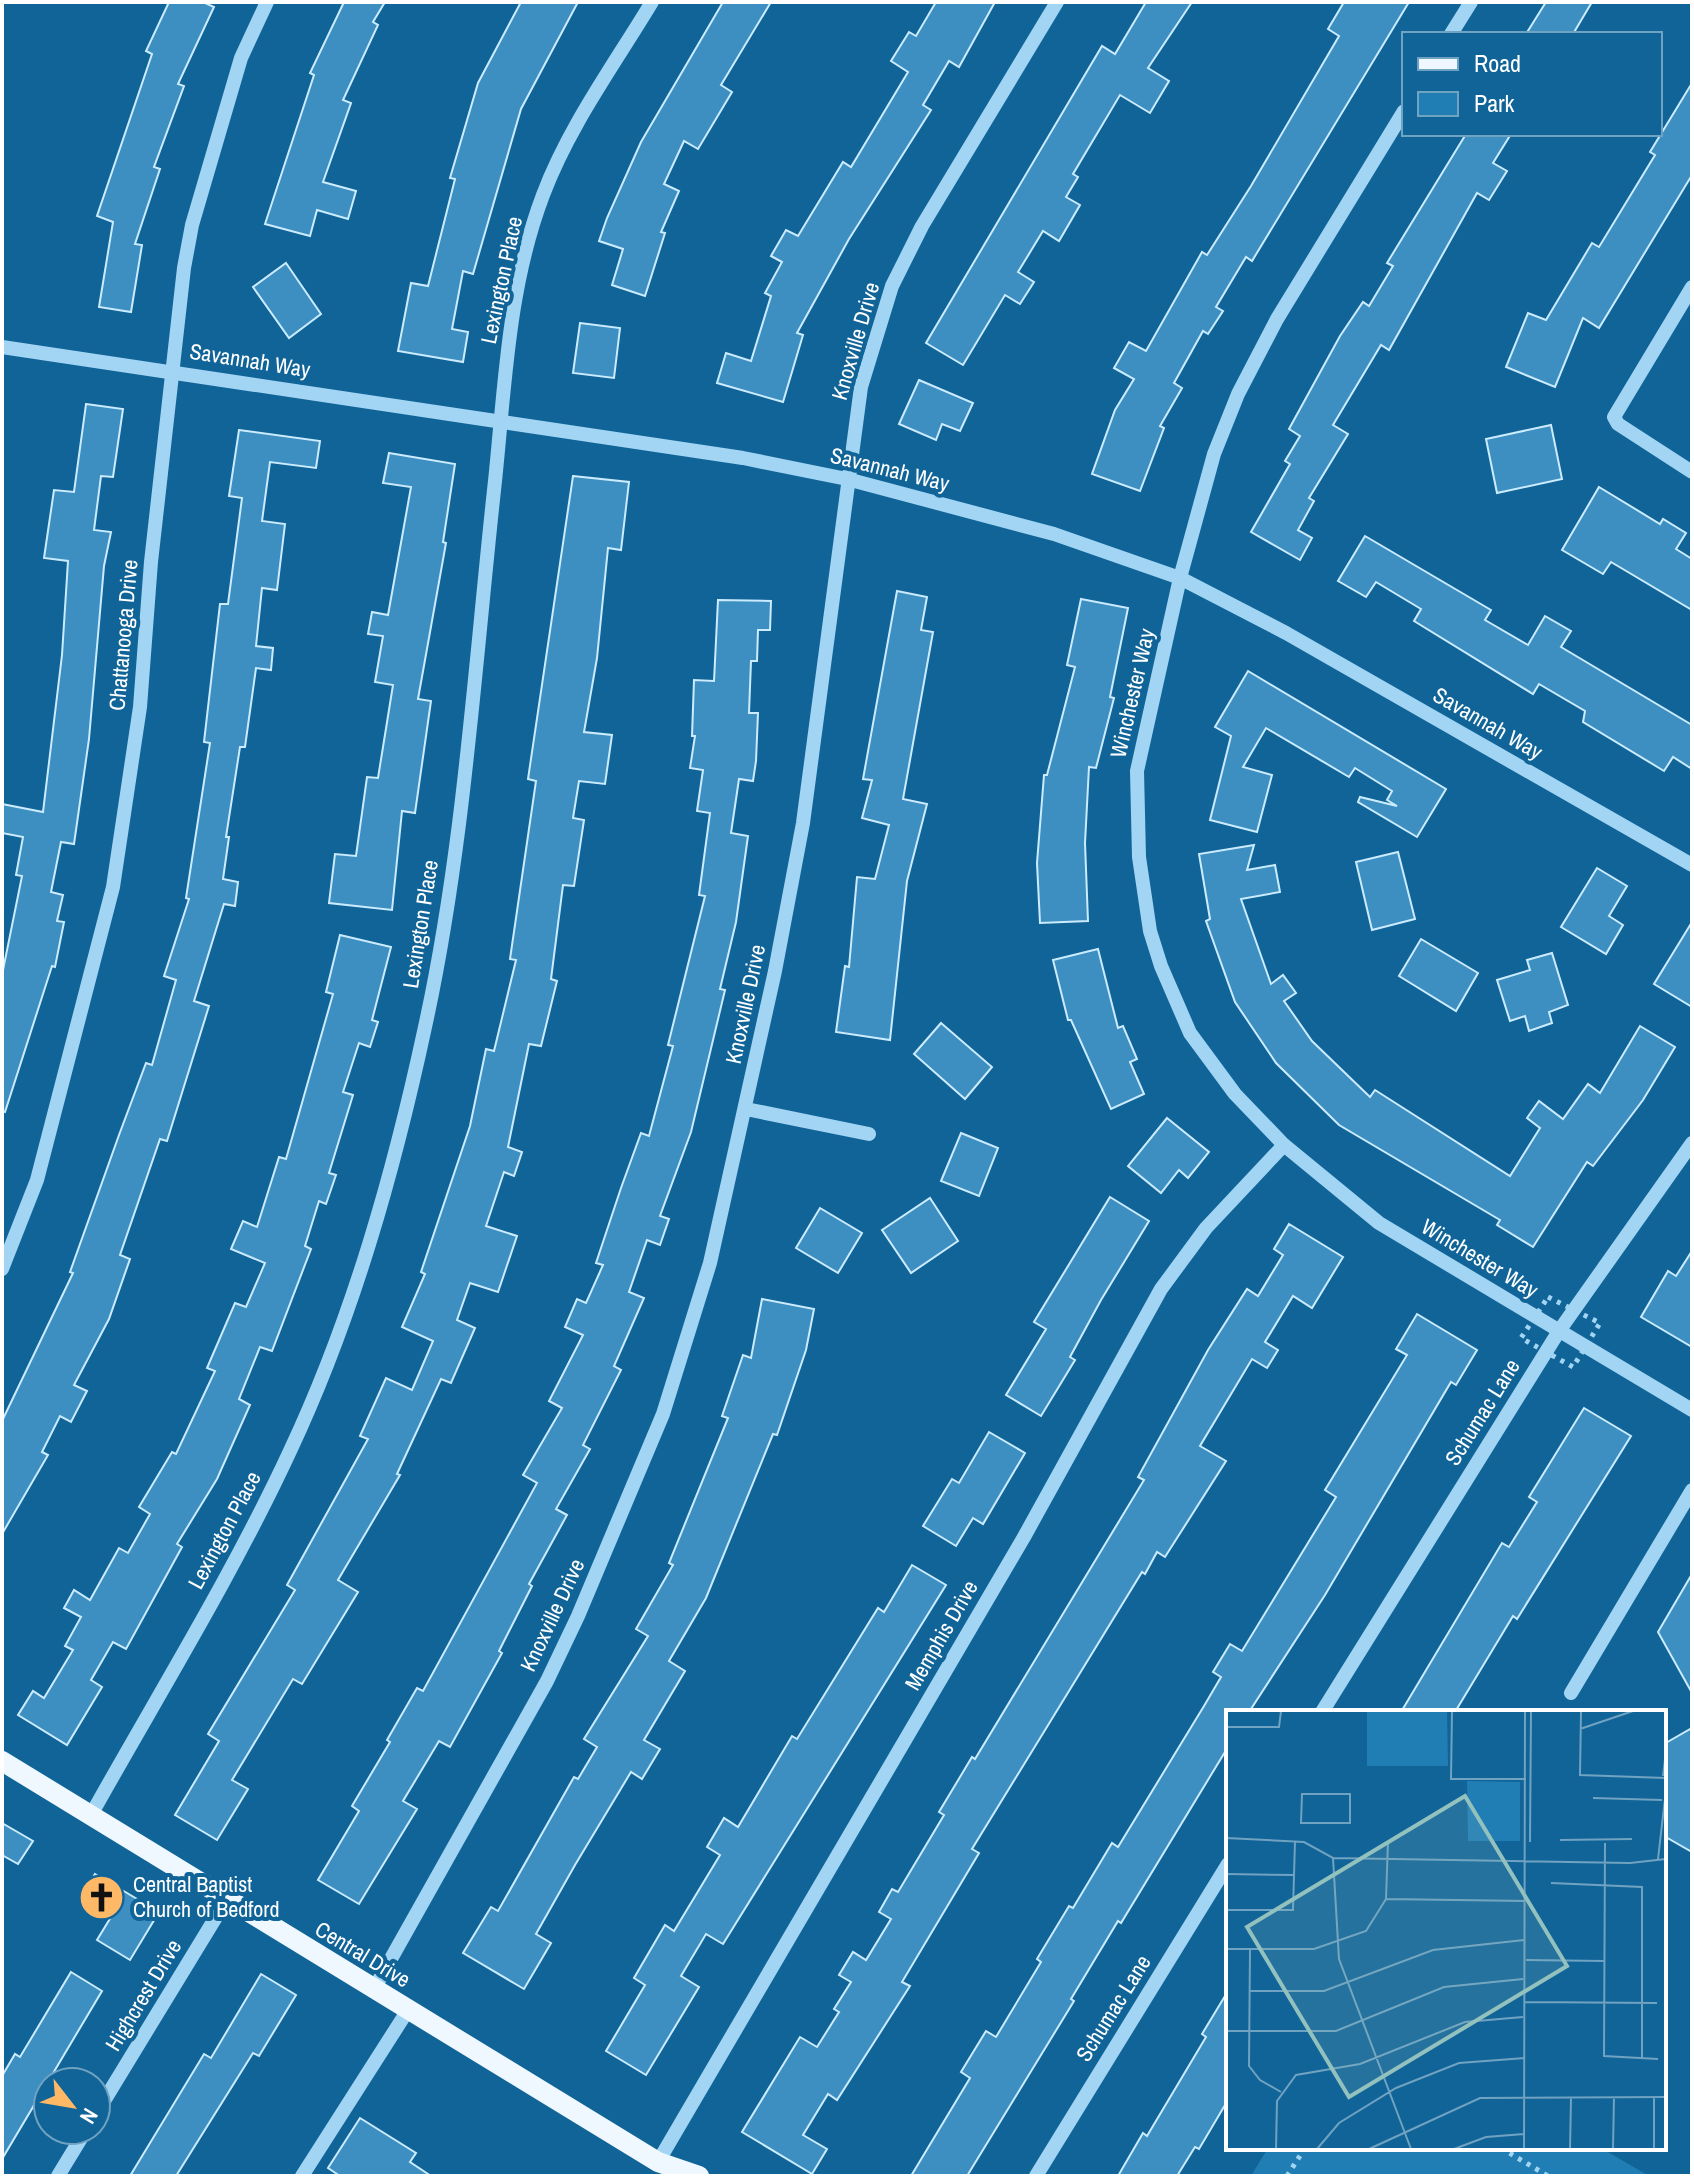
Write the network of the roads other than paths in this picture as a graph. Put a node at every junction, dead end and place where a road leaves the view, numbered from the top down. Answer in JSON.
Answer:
{"nodes":[{"id":1,"x":267,"y":2,"type":"edge"},
{"id":2,"x":652,"y":2,"type":"edge"},
{"id":3,"x":1057,"y":2,"type":"edge"},
{"id":4,"x":1471,"y":2,"type":"edge"},
{"id":5,"x":1452,"y":32,"type":"edge"},
{"id":6,"x":1402,"y":114,"type":"edge"},
{"id":7,"x":1692,"y":287,"type":"edge"},
{"id":8,"x":2,"y":347,"type":"edge"},
{"id":9,"x":174,"y":371,"type":"junction"},
{"id":10,"x":501,"y":421,"type":"junction"},
{"id":11,"x":1692,"y":472,"type":"edge"},
{"id":12,"x":847,"y":479,"type":"junction"},
{"id":13,"x":1180,"y":578,"type":"junction"},
{"id":14,"x":1692,"y":865,"type":"edge"},
{"id":15,"x":746,"y":1109,"type":"junction"},
{"id":16,"x":869,"y":1134,"type":"dead end"},
{"id":17,"x":1692,"y":1143,"type":"edge"},
{"id":18,"x":1284,"y":1145,"type":"junction"},
{"id":19,"x":2,"y":1269,"type":"edge"},
{"id":20,"x":1559,"y":1331,"type":"junction"},
{"id":21,"x":1692,"y":1410,"type":"edge"},
{"id":22,"x":1692,"y":1490,"type":"edge"},
{"id":23,"x":1571,"y":1693,"type":"dead end"},
{"id":24,"x":1323,"y":1710,"type":"edge"},
{"id":25,"x":2,"y":1761,"type":"edge"},
{"id":26,"x":91,"y":1815,"type":"junction"},
{"id":27,"x":1226,"y":1867,"type":"edge"},
{"id":28,"x":227,"y":1899,"type":"junction"},
{"id":29,"x":374,"y":1989,"type":"junction"},
{"id":30,"x":408,"y":2010,"type":"junction"},
{"id":31,"x":112,"y":2088,"type":"edge"},
{"id":32,"x":76,"y":2146,"type":"edge"},
{"id":33,"x":664,"y":2169,"type":"edge"},
{"id":34,"x":58,"y":2176,"type":"edge"},
{"id":35,"x":302,"y":2176,"type":"edge"},
{"id":36,"x":699,"y":2176,"type":"edge"},
{"id":37,"x":1036,"y":2176,"type":"edge"}],
"edges":[{"from":1,"to":9,"type":"street","name":"Chattanooga Drive"},
{"from":2,"to":10,"type":"street","name":"Lexington Place"},
{"from":3,"to":12,"type":"street","name":"Knoxville Drive"},
{"from":4,"to":5,"type":"street"},
{"from":6,"to":13,"type":"street","name":"Winchester Way"},
{"from":7,"to":11,"type":"street"},
{"from":8,"to":9,"type":"street","name":"Savannah Way"},
{"from":9,"to":10,"type":"street","name":"Savannah Way"},
{"from":9,"to":19,"type":"street","name":"Chattanooga Drive"},
{"from":10,"to":12,"type":"street","name":"Savannah Way"},
{"from":10,"to":26,"type":"street","name":"Lexington Place"},
{"from":12,"to":13,"type":"street","name":"Savannah Way"},
{"from":12,"to":15,"type":"street","name":"Knoxville Drive"},
{"from":13,"to":14,"type":"street","name":"Savannah Way"},
{"from":13,"to":18,"type":"street","name":"Winchester Way"},
{"from":15,"to":16,"type":"street"},
{"from":15,"to":29,"type":"street","name":"Knoxville Drive"},
{"from":17,"to":20,"type":"street","name":"Schumac Lane"},
{"from":18,"to":20,"type":"street","name":"Winchester Way"},
{"from":18,"to":33,"type":"street","name":"Memphis Drive"},
{"from":20,"to":21,"type":"street","name":"Winchester Way"},
{"from":20,"to":24,"type":"street","name":"Schumac Lane"},
{"from":22,"to":23,"type":"street"},
{"from":25,"to":26,"type":"main road","name":"Central Drive"},
{"from":26,"to":28,"type":"main road","name":"Central Drive"},
{"from":27,"to":37,"type":"street","name":"Schumac Lane"},
{"from":28,"to":29,"type":"main road","name":"Central Drive"},
{"from":28,"to":31,"type":"street","name":"Highcrest Drive"},
{"from":29,"to":30,"type":"main road","name":"Central Drive"},
{"from":30,"to":33,"type":"main road","name":"Central Drive"},
{"from":30,"to":35,"type":"street"},
{"from":32,"to":34,"type":"street"},
{"from":33,"to":36,"type":"main road","name":"Central Drive"}]}
